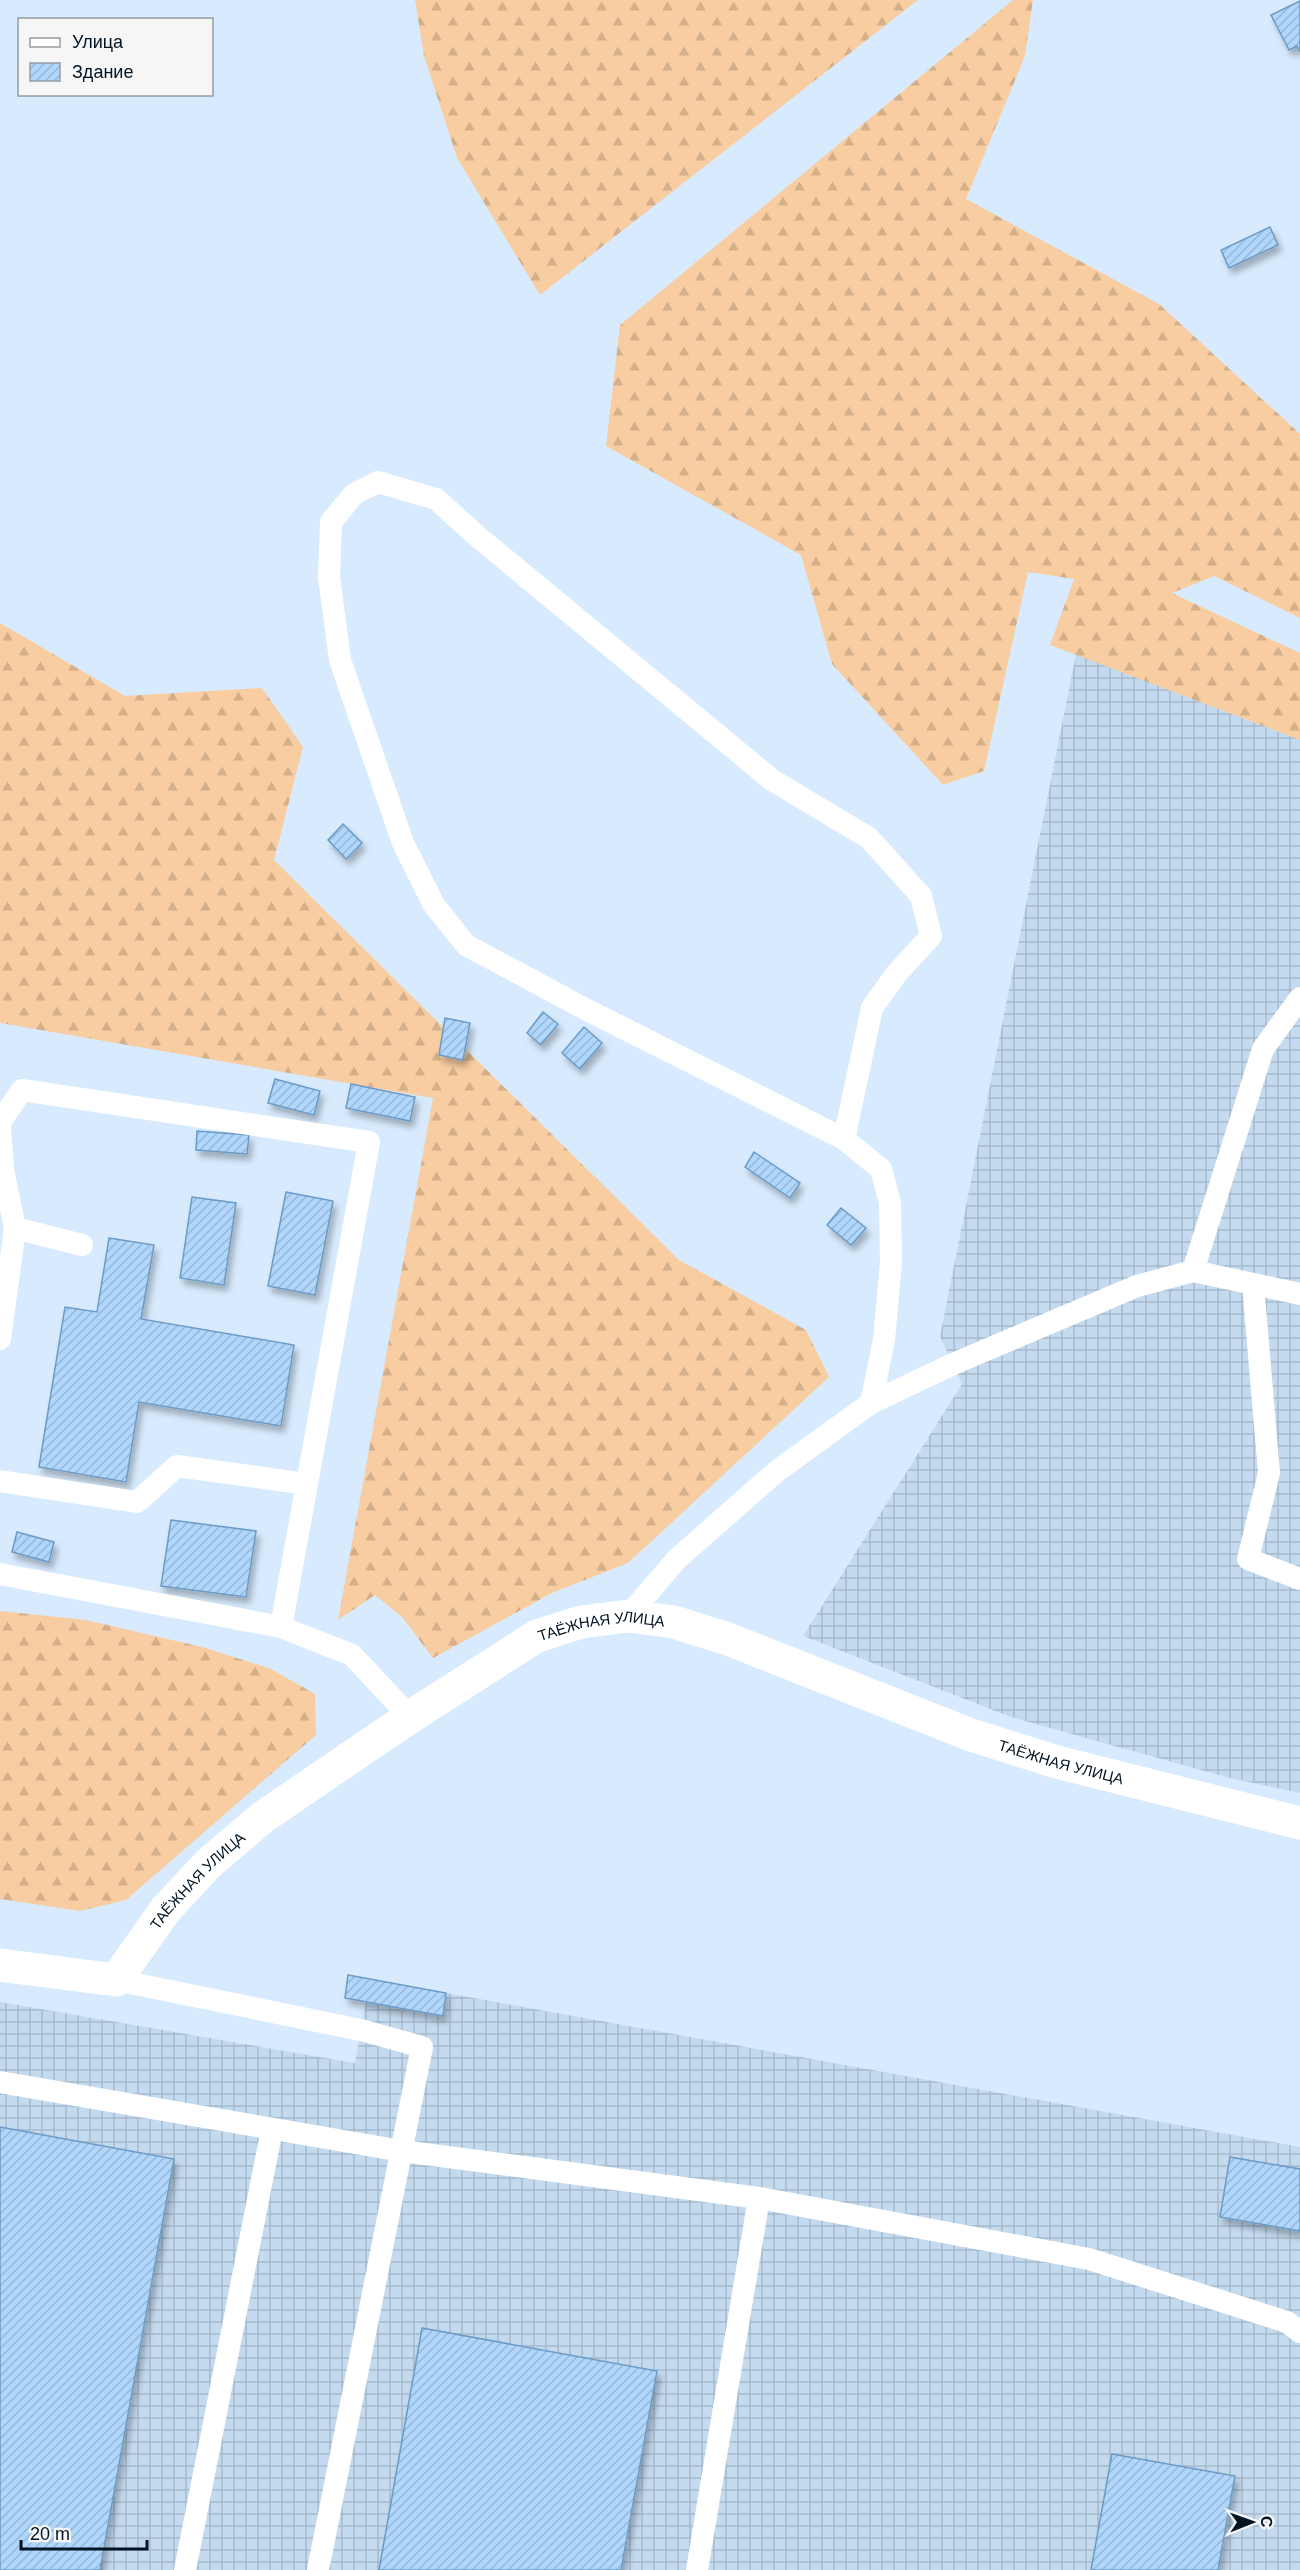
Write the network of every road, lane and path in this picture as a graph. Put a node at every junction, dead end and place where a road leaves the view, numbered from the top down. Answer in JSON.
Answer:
{"nodes":[{"id":1,"x":1300,"y":998,"type":"edge"},
{"id":2,"x":0,"y":1124,"type":"edge"},
{"id":3,"x":844,"y":1139,"type":"junction"},
{"id":4,"x":15,"y":1227,"type":"junction"},
{"id":5,"x":82,"y":1245,"type":"dead end"},
{"id":6,"x":1193,"y":1271,"type":"junction"},
{"id":7,"x":1253,"y":1284,"type":"junction"},
{"id":8,"x":1300,"y":1294,"type":"edge"},
{"id":9,"x":0,"y":1339,"type":"edge"},
{"id":10,"x":871,"y":1403,"type":"junction"},
{"id":11,"x":0,"y":1481,"type":"edge"},
{"id":12,"x":307,"y":1484,"type":"junction"},
{"id":13,"x":0,"y":1574,"type":"edge"},
{"id":14,"x":1300,"y":1579,"type":"edge"},
{"id":15,"x":628,"y":1616,"type":"junction"},
{"id":16,"x":281,"y":1627,"type":"junction"},
{"id":17,"x":410,"y":1717,"type":"junction"},
{"id":18,"x":1300,"y":1823,"type":"edge"},
{"id":19,"x":0,"y":1965,"type":"edge"},
{"id":20,"x":116,"y":1980,"type":"junction"},
{"id":21,"x":0,"y":2082,"type":"edge"},
{"id":22,"x":272,"y":2129,"type":"junction"},
{"id":23,"x":402,"y":2151,"type":"junction"},
{"id":24,"x":759,"y":2198,"type":"junction"},
{"id":25,"x":1300,"y":2332,"type":"edge"},
{"id":26,"x":185,"y":2570,"type":"edge"},
{"id":27,"x":318,"y":2570,"type":"edge"},
{"id":28,"x":697,"y":2570,"type":"edge"}],
"edges":[{"from":1,"to":6,"type":"lane"},
{"from":2,"to":4,"type":"lane"},
{"from":2,"to":12,"type":"lane"},
{"from":3,"to":3,"type":"lane"},
{"from":3,"to":10,"type":"lane"},
{"from":4,"to":5,"type":"lane"},
{"from":4,"to":9,"type":"lane"},
{"from":6,"to":7,"type":"lane"},
{"from":6,"to":10,"type":"lane"},
{"from":7,"to":8,"type":"lane"},
{"from":7,"to":14,"type":"lane"},
{"from":10,"to":15,"type":"lane"},
{"from":11,"to":12,"type":"lane"},
{"from":12,"to":16,"type":"lane"},
{"from":13,"to":16,"type":"lane"},
{"from":15,"to":17,"type":"street","name":"ТАЁЖНАЯ УЛИЦА"},
{"from":15,"to":18,"type":"street","name":"ТАЁЖНАЯ УЛИЦА"},
{"from":16,"to":17,"type":"lane"},
{"from":17,"to":20,"type":"street","name":"ТАЁЖНАЯ УЛИЦА"},
{"from":19,"to":20,"type":"street"},
{"from":20,"to":23,"type":"lane"},
{"from":21,"to":22,"type":"lane"},
{"from":22,"to":23,"type":"lane"},
{"from":22,"to":26,"type":"lane"},
{"from":23,"to":24,"type":"lane"},
{"from":23,"to":27,"type":"lane"},
{"from":24,"to":25,"type":"lane"},
{"from":24,"to":28,"type":"lane"}]}
